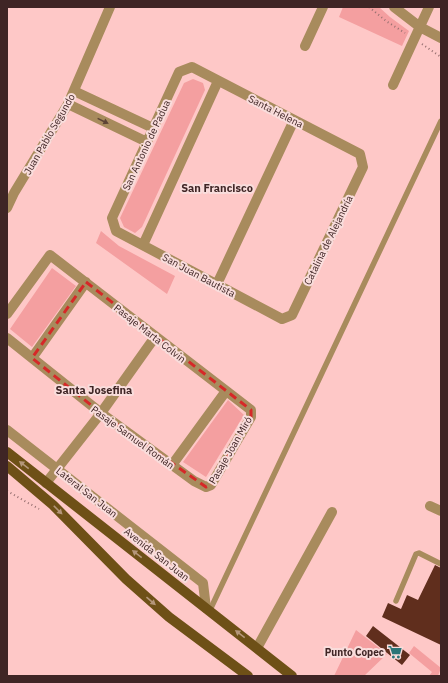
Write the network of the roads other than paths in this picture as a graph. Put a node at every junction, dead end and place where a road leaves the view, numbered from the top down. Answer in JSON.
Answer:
{"nodes":[{"id":1,"x":110,"y":7,"type":"edge"},
{"id":2,"x":323,"y":7,"type":"edge"},
{"id":3,"x":394,"y":7,"type":"edge"},
{"id":4,"x":429,"y":7,"type":"edge"},
{"id":5,"x":420,"y":27,"type":"junction"},
{"id":6,"x":441,"y":38,"type":"edge"},
{"id":7,"x":305,"y":46,"type":"dead end"},
{"id":8,"x":192,"y":68,"type":"joint"},
{"id":9,"x":218,"y":81,"type":"junction"},
{"id":10,"x":393,"y":85,"type":"dead end"},
{"id":11,"x":74,"y":91,"type":"junction"},
{"id":12,"x":68,"y":104,"type":"junction"},
{"id":13,"x":294,"y":120,"type":"junction"},
{"id":14,"x":441,"y":120,"type":"edge"},
{"id":15,"x":153,"y":128,"type":"junction"},
{"id":16,"x":147,"y":142,"type":"junction"},
{"id":17,"x":360,"y":154,"type":"joint"},
{"id":18,"x":10,"y":195,"type":"edge"},
{"id":19,"x":7,"y":208,"type":"edge"},
{"id":20,"x":116,"y":231,"type":"joint"},
{"id":21,"x":143,"y":245,"type":"junction"},
{"id":22,"x":86,"y":282,"type":"junction"},
{"id":23,"x":217,"y":284,"type":"junction"},
{"id":24,"x":7,"y":314,"type":"edge"},
{"id":25,"x":282,"y":319,"type":"joint"},
{"id":26,"x":155,"y":337,"type":"junction"},
{"id":27,"x":7,"y":338,"type":"edge"},
{"id":28,"x":32,"y":358,"type":"junction"},
{"id":29,"x":226,"y":391,"type":"junction"},
{"id":30,"x":250,"y":410,"type":"joint"},
{"id":31,"x":101,"y":413,"type":"junction"},
{"id":32,"x":7,"y":430,"type":"edge"},
{"id":33,"x":7,"y":452,"type":"edge"},
{"id":34,"x":172,"y":465,"type":"junction"},
{"id":35,"x":7,"y":466,"type":"edge"},
{"id":36,"x":57,"y":469,"type":"junction"},
{"id":37,"x":46,"y":483,"type":"junction"},
{"id":38,"x":206,"y":487,"type":"joint"},
{"id":39,"x":430,"y":506,"type":"dead end"},
{"id":40,"x":441,"y":511,"type":"edge"},
{"id":41,"x":332,"y":512,"type":"dead end"},
{"id":42,"x":441,"y":564,"type":"edge"},
{"id":43,"x":396,"y":601,"type":"dead end"},
{"id":44,"x":208,"y":609,"type":"junction"},
{"id":45,"x":257,"y":648,"type":"junction"},
{"id":46,"x":215,"y":651,"type":"junction"},
{"id":47,"x":248,"y":676,"type":"edge"},
{"id":48,"x":256,"y":676,"type":"edge"},
{"id":49,"x":292,"y":676,"type":"edge"}],
"edges":[{"from":1,"to":11,"type":"street","name":"Juan Pablo Segundo"},
{"from":2,"to":7,"type":"street"},
{"from":3,"to":5,"type":"street"},
{"from":4,"to":5,"type":"street"},
{"from":5,"to":6,"type":"street"},
{"from":5,"to":10,"type":"street"},
{"from":8,"to":9,"type":"street","name":"Santa Helena"},
{"from":8,"to":15,"type":"street","name":"San Antonio de Padua"},
{"from":9,"to":13,"type":"street","name":"Santa Helena"},
{"from":9,"to":21,"type":"street"},
{"from":11,"to":12,"type":"street","name":"Juan Pablo Segundo"},
{"from":11,"to":15,"type":"street"},
{"from":12,"to":16,"type":"street","one_way":true},
{"from":12,"to":18,"type":"street","name":"Juan Pablo Segundo"},
{"from":13,"to":17,"type":"street","name":"Santa Helena"},
{"from":13,"to":23,"type":"street"},
{"from":14,"to":44,"type":"lane"},
{"from":15,"to":16,"type":"street","name":"San Antonio de Padua"},
{"from":16,"to":20,"type":"street","name":"San Antonio de Padua"},
{"from":17,"to":25,"type":"street","name":"Catalina de Alejandría"},
{"from":18,"to":19,"type":"street","name":"Juan Pablo Segundo"},
{"from":20,"to":21,"type":"street","name":"San Juan Bautista"},
{"from":21,"to":23,"type":"street","name":"San Juan Bautista"},
{"from":22,"to":24,"type":"street","name":"Pasaje Marta Colvin"},
{"from":22,"to":26,"type":"street","name":"Pasaje Marta Colvin"},
{"from":22,"to":28,"type":"street"},
{"from":23,"to":25,"type":"street","name":"San Juan Bautista"},
{"from":26,"to":29,"type":"street","name":"Pasaje Marta Colvin"},
{"from":26,"to":31,"type":"street"},
{"from":27,"to":28,"type":"street","name":"Pasaje Samuel Román"},
{"from":28,"to":31,"type":"street","name":"Pasaje Samuel Román"},
{"from":29,"to":30,"type":"street","name":"Pasaje Marta Colvin"},
{"from":29,"to":34,"type":"street"},
{"from":30,"to":38,"type":"street","name":"Pasaje Joan Miró"},
{"from":31,"to":34,"type":"street","name":"Pasaje Samuel Román"},
{"from":31,"to":36,"type":"street"},
{"from":32,"to":36,"type":"street","name":"Lateral San Juan"},
{"from":37,"to":33,"type":"main road","name":"Avenida San Juan","one_way":true},
{"from":34,"to":38,"type":"street","name":"Pasaje Samuel Román"},
{"from":35,"to":46,"type":"main road","one_way":true},
{"from":36,"to":37,"type":"street"},
{"from":36,"to":44,"type":"street","name":"Lateral San Juan"},
{"from":44,"to":37,"type":"main road","name":"Avenida San Juan","one_way":true},
{"from":39,"to":40,"type":"street"},
{"from":41,"to":45,"type":"street"},
{"from":42,"to":43,"type":"lane"},
{"from":45,"to":44,"type":"main road","name":"Avenida San Juan","one_way":true},
{"from":45,"to":49,"type":"main road","name":"Avenida San Juan"},
{"from":46,"to":47,"type":"main road"},
{"from":46,"to":48,"type":"main road"}]}
